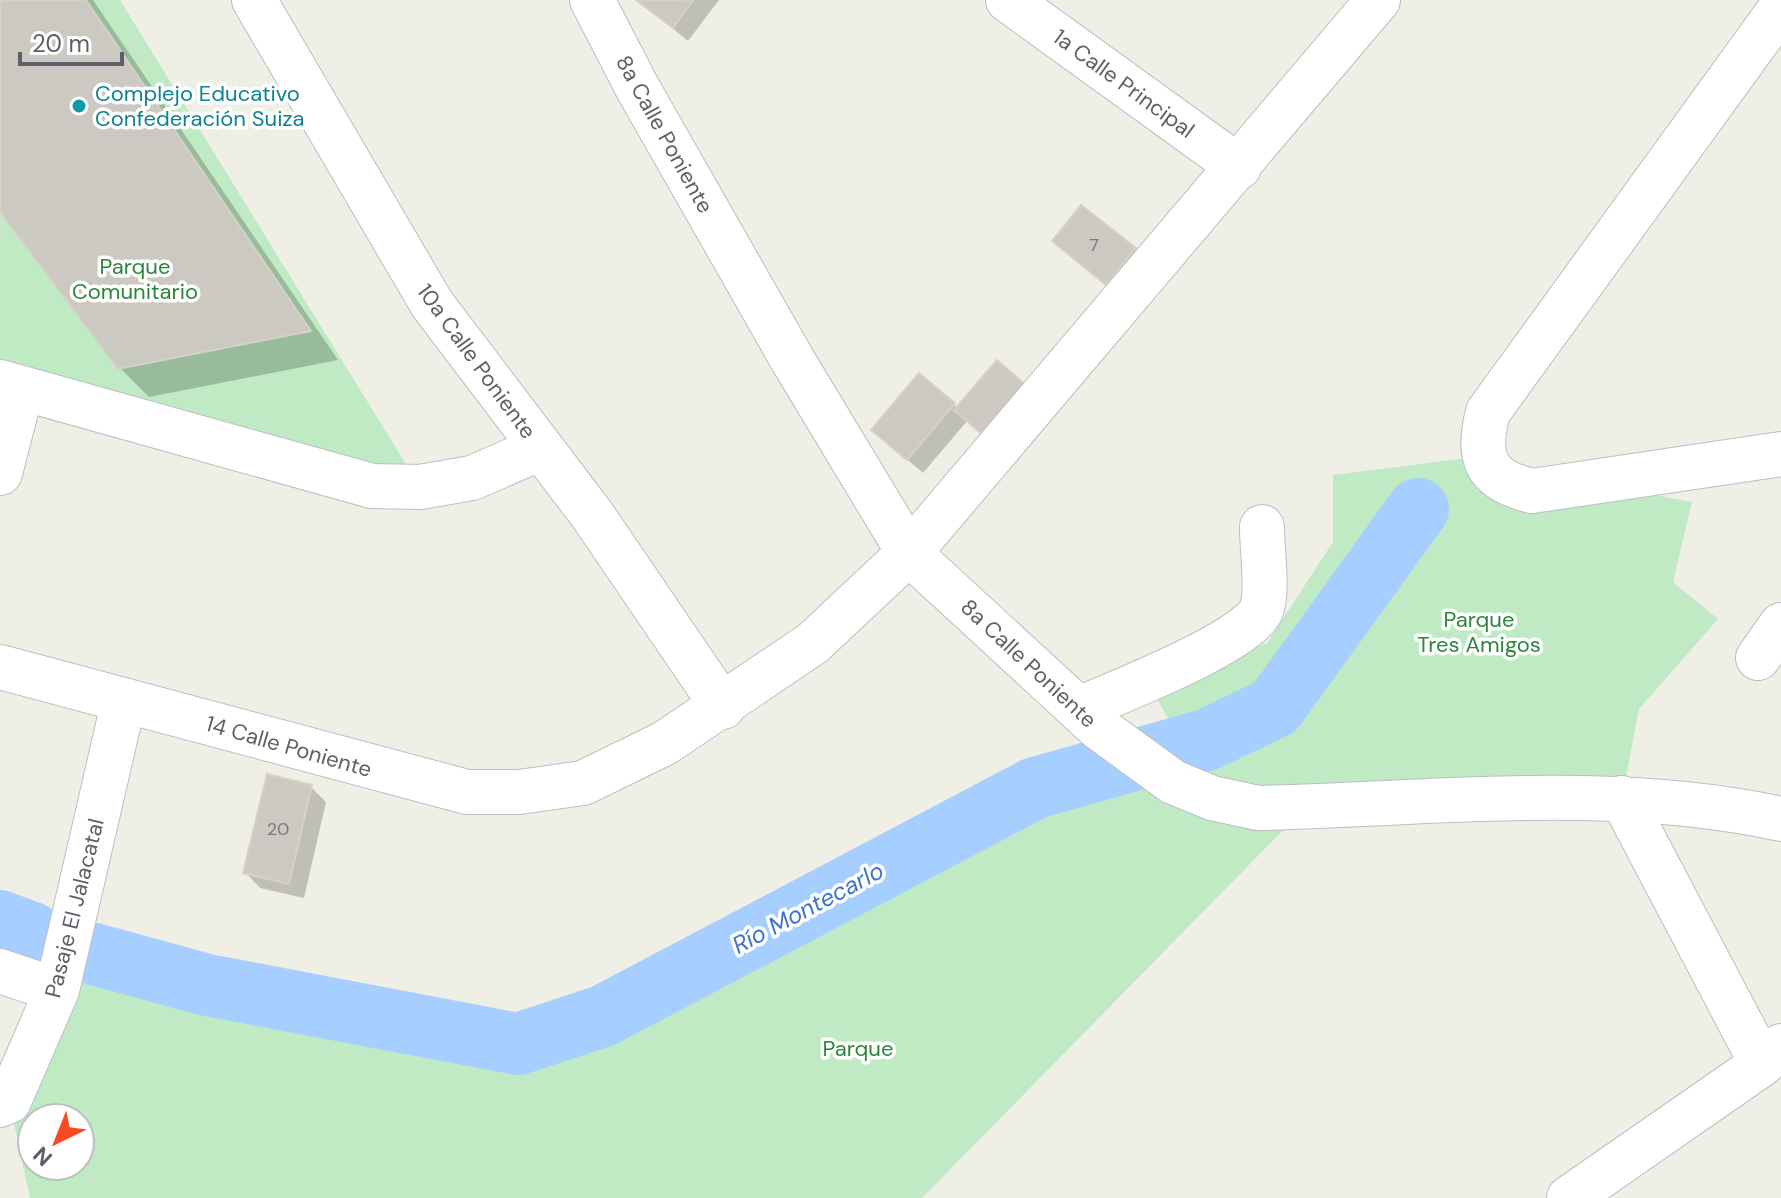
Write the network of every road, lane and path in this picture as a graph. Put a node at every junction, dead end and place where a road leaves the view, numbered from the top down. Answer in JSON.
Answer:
{"nodes":[{"id":1,"x":254,"y":0,"type":"edge"},
{"id":2,"x":1008,"y":0,"type":"edge"},
{"id":3,"x":1378,"y":0,"type":"edge"},
{"id":4,"x":598,"y":3,"type":"edge"},
{"id":5,"x":1781,"y":8,"type":"edge"},
{"id":6,"x":1239,"y":167,"type":"junction"},
{"id":7,"x":11,"y":385,"type":"edge"},
{"id":8,"x":541,"y":448,"type":"junction"},
{"id":9,"x":1781,"y":454,"type":"edge"},
{"id":10,"x":0,"y":473,"type":"edge"},
{"id":11,"x":1262,"y":527,"type":"dead end"},
{"id":12,"x":909,"y":553,"type":"junction"},
{"id":13,"x":0,"y":667,"type":"edge"},
{"id":14,"x":124,"y":700,"type":"junction"},
{"id":15,"x":723,"y":707,"type":"junction"},
{"id":16,"x":1089,"y":719,"type":"junction"},
{"id":17,"x":1622,"y":798,"type":"junction"},
{"id":18,"x":1781,"y":819,"type":"edge"},
{"id":19,"x":0,"y":971,"type":"edge"},
{"id":20,"x":57,"y":990,"type":"junction"},
{"id":21,"x":1772,"y":1055,"type":"edge"},
{"id":22,"x":0,"y":1105,"type":"edge"},
{"id":23,"x":1569,"y":1198,"type":"edge"}],
"edges":[{"from":1,"to":8,"type":"street","name":"10a Calle Poniente"},
{"from":2,"to":6,"type":"street","name":"1a Calle Principal"},
{"from":3,"to":6,"type":"street","name":"14 Calle Poniente"},
{"from":4,"to":12,"type":"street","name":"8a Calle Poniente"},
{"from":5,"to":9,"type":"street"},
{"from":6,"to":12,"type":"street","name":"14 Calle Poniente"},
{"from":7,"to":8,"type":"street"},
{"from":7,"to":10,"type":"street"},
{"from":8,"to":15,"type":"street","name":"10a Calle Poniente"},
{"from":11,"to":16,"type":"street"},
{"from":12,"to":15,"type":"street","name":"14 Calle Poniente"},
{"from":12,"to":16,"type":"street","name":"8a Calle Poniente"},
{"from":13,"to":14,"type":"street","name":"14 Calle Poniente"},
{"from":14,"to":15,"type":"street","name":"14 Calle Poniente"},
{"from":14,"to":20,"type":"street","name":"Pasaje El Jalacatal"},
{"from":16,"to":17,"type":"street","name":"8a Calle Poniente"},
{"from":17,"to":18,"type":"street","name":"8a Calle Poniente"},
{"from":17,"to":21,"type":"street"},
{"from":19,"to":20,"type":"street"},
{"from":20,"to":22,"type":"street","name":"Pasaje El Jalacatal"},
{"from":21,"to":23,"type":"street"}]}
